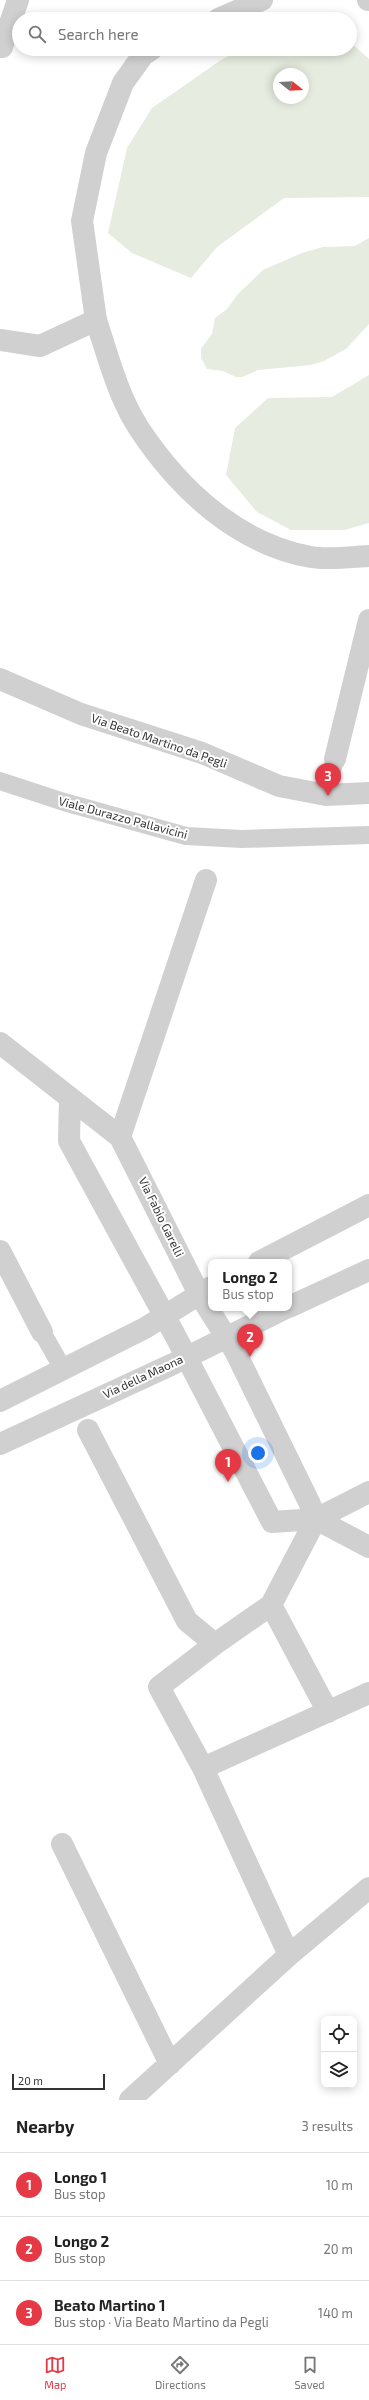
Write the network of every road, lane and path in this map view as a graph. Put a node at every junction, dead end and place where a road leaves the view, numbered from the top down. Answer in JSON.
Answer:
{"nodes":[{"id":1,"x":18,"y":0,"type":"edge"},
{"id":2,"x":262,"y":0,"type":"edge"},
{"id":3,"x":14,"y":12,"type":"edge"},
{"id":4,"x":234,"y":12,"type":"edge"},
{"id":5,"x":12,"y":18,"type":"edge"},
{"id":6,"x":0,"y":46,"type":"edge"},
{"id":7,"x":142,"y":56,"type":"edge"},
{"id":8,"x":96,"y":320,"type":"junction"},
{"id":9,"x":0,"y":340,"type":"edge"},
{"id":10,"x":369,"y":556,"type":"edge"},
{"id":11,"x":369,"y":620,"type":"edge"},
{"id":12,"x":0,"y":679,"type":"edge"},
{"id":13,"x":335,"y":759,"type":"joint"},
{"id":14,"x":0,"y":780,"type":"edge"},
{"id":15,"x":369,"y":793,"type":"edge"},
{"id":16,"x":326,"y":795,"type":"junction"},
{"id":17,"x":369,"y":834,"type":"edge"},
{"id":18,"x":206,"y":880,"type":"dead end"},
{"id":19,"x":0,"y":1043,"type":"edge"},
{"id":20,"x":70,"y":1098,"type":"junction"},
{"id":21,"x":120,"y":1137,"type":"junction"},
{"id":22,"x":369,"y":1205,"type":"edge"},
{"id":23,"x":0,"y":1251,"type":"edge"},
{"id":24,"x":265,"y":1259,"type":"edge"},
{"id":25,"x":369,"y":1270,"type":"edge"},
{"id":26,"x":205,"y":1290,"type":"edge"},
{"id":27,"x":292,"y":1306,"type":"edge"},
{"id":28,"x":215,"y":1311,"type":"edge"},
{"id":29,"x":281,"y":1311,"type":"edge"},
{"id":30,"x":164,"y":1316,"type":"junction"},
{"id":31,"x":42,"y":1332,"type":"joint"},
{"id":32,"x":231,"y":1344,"type":"junction"},
{"id":33,"x":186,"y":1357,"type":"junction"},
{"id":34,"x":63,"y":1369,"type":"junction"},
{"id":35,"x":0,"y":1401,"type":"edge"},
{"id":36,"x":78,"y":1408,"type":"junction"},
{"id":37,"x":88,"y":1430,"type":"joint"},
{"id":38,"x":0,"y":1444,"type":"edge"},
{"id":39,"x":369,"y":1492,"type":"edge"},
{"id":40,"x":316,"y":1519,"type":"junction"},
{"id":41,"x":369,"y":1547,"type":"edge"},
{"id":42,"x":271,"y":1605,"type":"junction"},
{"id":43,"x":215,"y":1644,"type":"junction"},
{"id":44,"x":369,"y":1693,"type":"edge"},
{"id":45,"x":328,"y":1712,"type":"junction"},
{"id":46,"x":203,"y":1768,"type":"junction"},
{"id":47,"x":62,"y":1844,"type":"dead end"},
{"id":48,"x":369,"y":1888,"type":"edge"},
{"id":49,"x":289,"y":1955,"type":"junction"},
{"id":50,"x":170,"y":2064,"type":"junction"},
{"id":51,"x":130,"y":2100,"type":"edge"}],
"edges":[{"from":1,"to":3,"type":"street"},
{"from":2,"to":4,"type":"street"},
{"from":5,"to":6,"type":"street"},
{"from":7,"to":8,"type":"street"},
{"from":8,"to":9,"type":"street"},
{"from":8,"to":10,"type":"street"},
{"from":11,"to":13,"type":"street"},
{"from":12,"to":16,"type":"street","name":"Via Beato Martino da Pegli"},
{"from":13,"to":16,"type":"street"},
{"from":14,"to":17,"type":"street","name":"Viale Durazzo Pallavicini"},
{"from":15,"to":16,"type":"street","name":"Via Beato Martino da Pegli"},
{"from":18,"to":21,"type":"street"},
{"from":19,"to":20,"type":"street","name":"Via Fabio Garelli"},
{"from":20,"to":21,"type":"street","name":"Via Fabio Garelli"},
{"from":20,"to":30,"type":"street"},
{"from":21,"to":26,"type":"street","name":"Via Fabio Garelli"},
{"from":22,"to":24,"type":"street"},
{"from":23,"to":31,"type":"street"},
{"from":25,"to":27,"type":"street"},
{"from":26,"to":30,"type":"street"},
{"from":28,"to":32,"type":"street","name":"Via Fabio Garelli"},
{"from":29,"to":32,"type":"street","name":"Via della Maona"},
{"from":30,"to":33,"type":"street"},
{"from":30,"to":34,"type":"street"},
{"from":31,"to":34,"type":"street"},
{"from":32,"to":33,"type":"street","name":"Via della Maona"},
{"from":32,"to":40,"type":"street","name":"Via Fabio Garelli"},
{"from":33,"to":36,"type":"street","name":"Via della Maona"},
{"from":33,"to":40,"type":"street"},
{"from":34,"to":35,"type":"street"},
{"from":36,"to":37,"type":"street"},
{"from":36,"to":38,"type":"street","name":"Via della Maona"},
{"from":37,"to":43,"type":"street"},
{"from":39,"to":40,"type":"street"},
{"from":40,"to":41,"type":"street"},
{"from":40,"to":42,"type":"street"},
{"from":42,"to":43,"type":"street"},
{"from":42,"to":45,"type":"street"},
{"from":43,"to":46,"type":"street"},
{"from":44,"to":45,"type":"street"},
{"from":45,"to":46,"type":"street"},
{"from":46,"to":49,"type":"street"},
{"from":47,"to":50,"type":"street"},
{"from":48,"to":49,"type":"street"},
{"from":49,"to":50,"type":"street"},
{"from":50,"to":51,"type":"street"}]}
